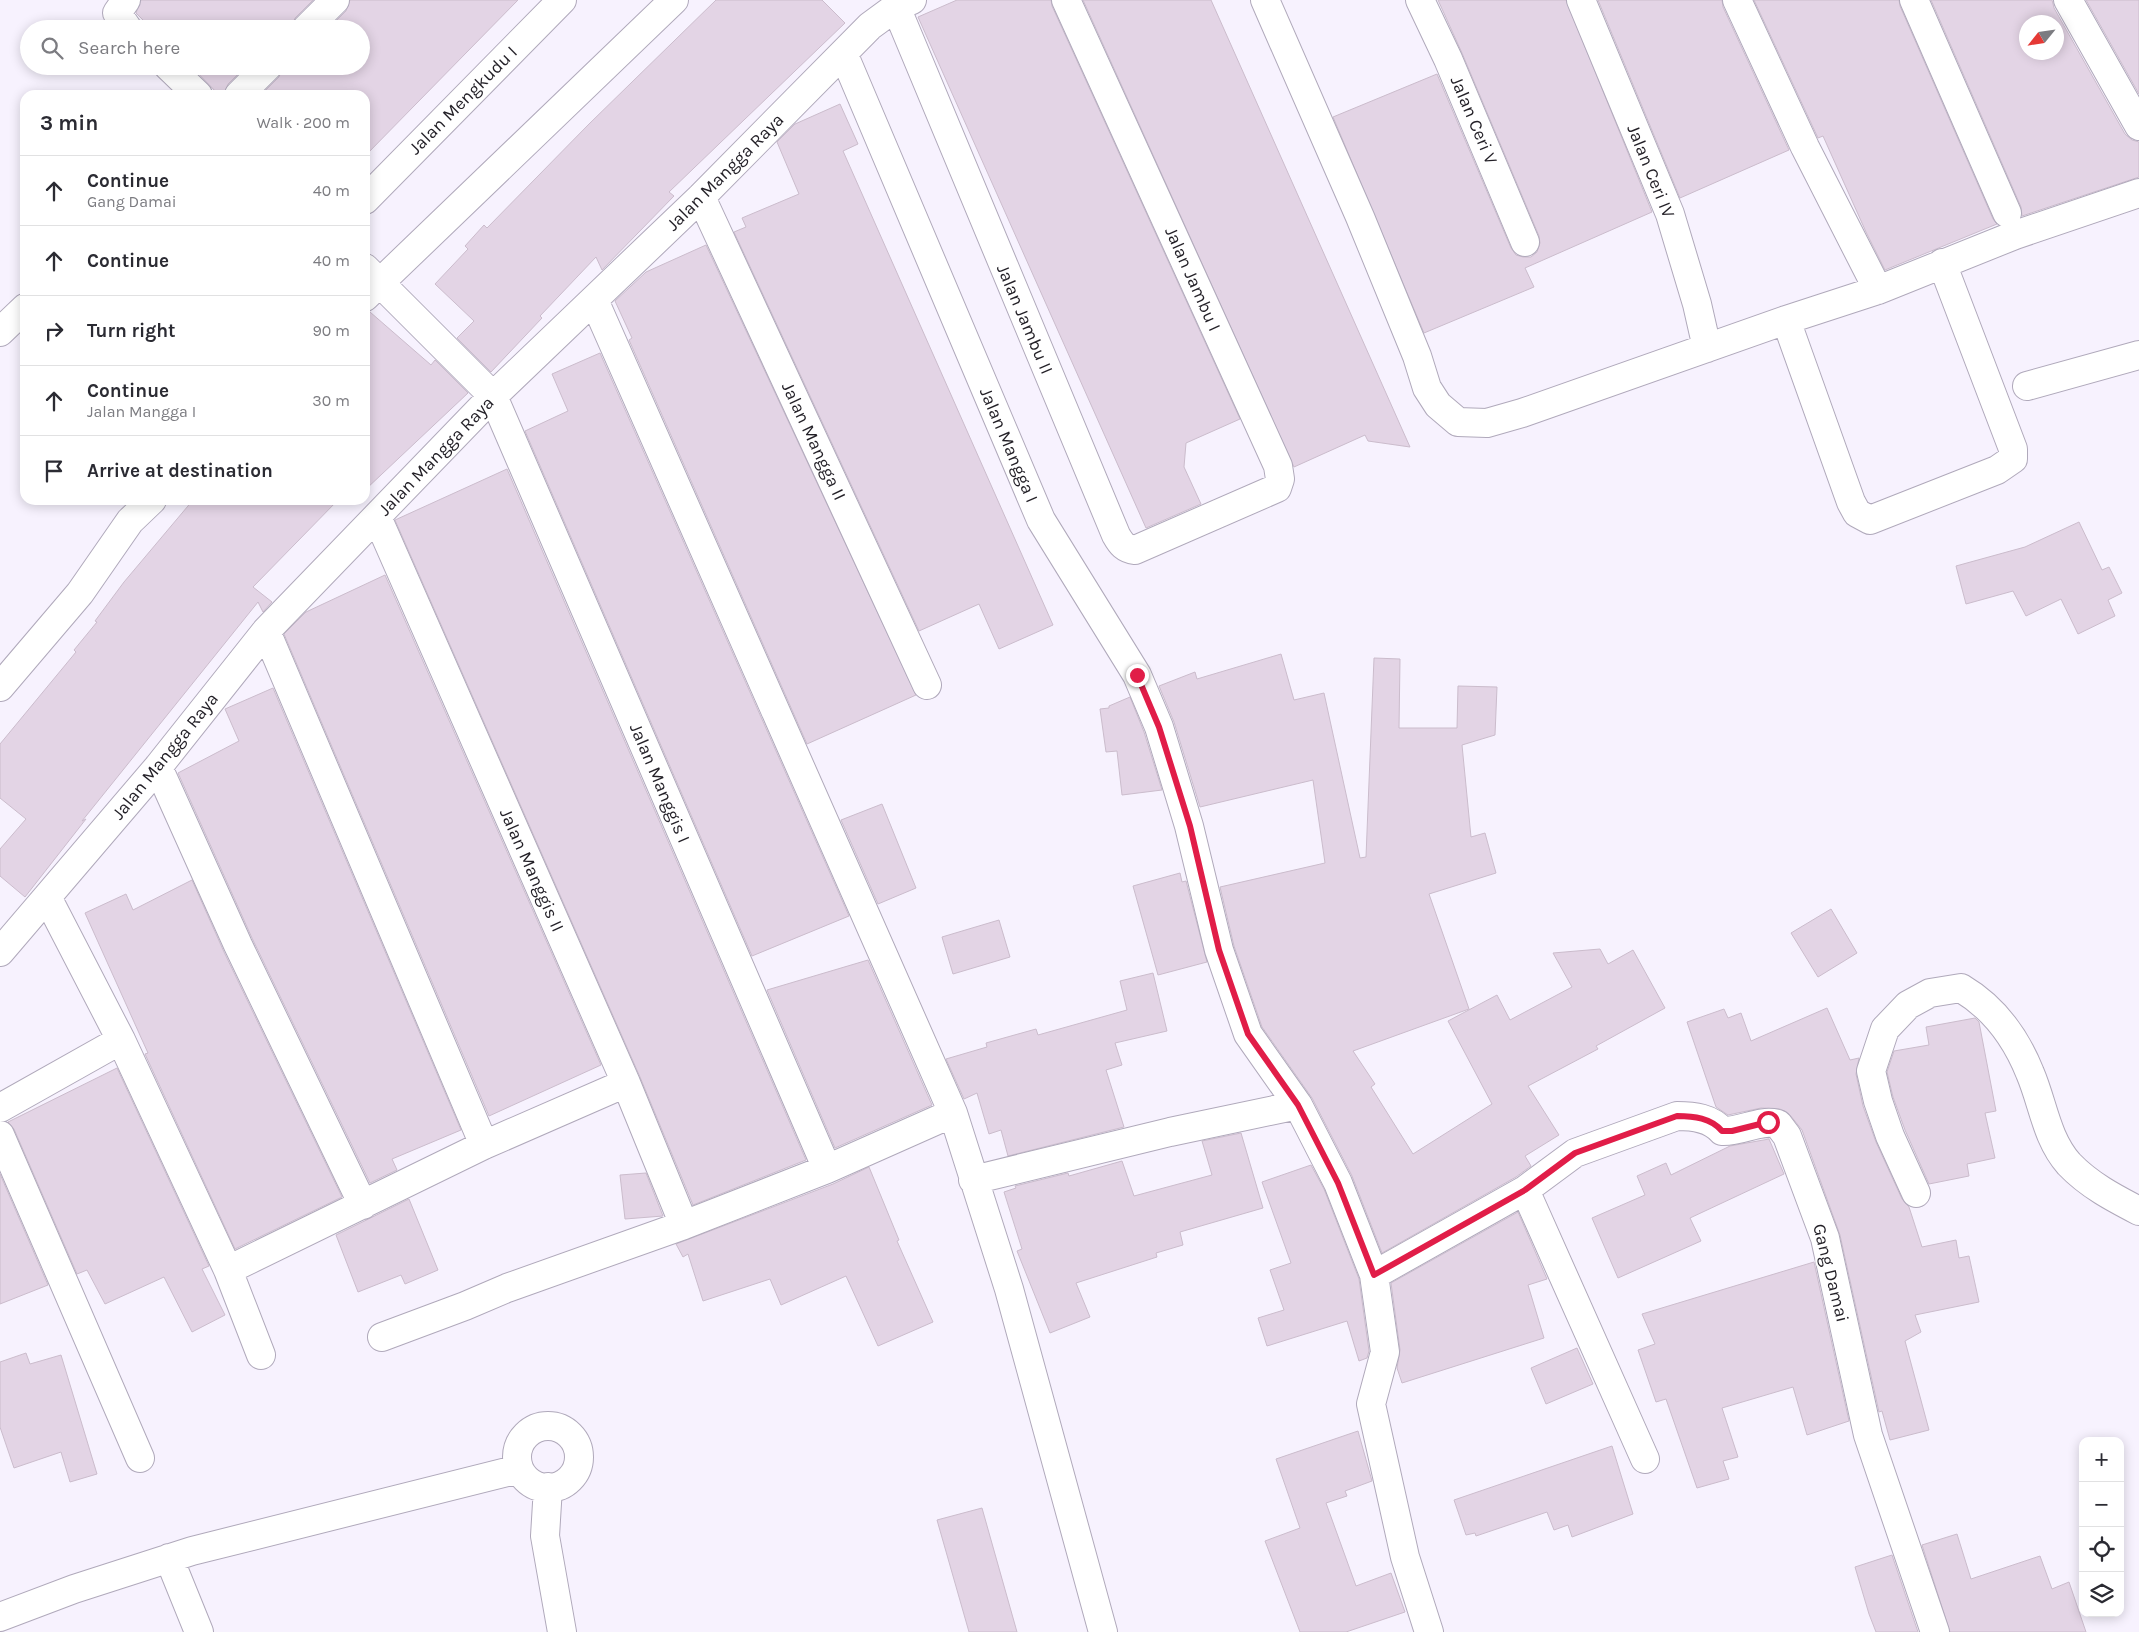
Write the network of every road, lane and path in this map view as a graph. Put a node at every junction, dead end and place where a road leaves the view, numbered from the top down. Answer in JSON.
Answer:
{"nodes":[{"id":1,"x":126,"y":0,"type":"edge"},
{"id":2,"x":335,"y":0,"type":"edge"},
{"id":3,"x":562,"y":0,"type":"edge"},
{"id":4,"x":674,"y":0,"type":"edge"},
{"id":5,"x":1066,"y":0,"type":"edge"},
{"id":6,"x":1265,"y":0,"type":"edge"},
{"id":7,"x":1420,"y":0,"type":"edge"},
{"id":8,"x":1580,"y":0,"type":"edge"},
{"id":9,"x":1737,"y":0,"type":"edge"},
{"id":10,"x":1914,"y":0,"type":"edge"},
{"id":11,"x":2068,"y":0,"type":"edge"},
{"id":12,"x":904,"y":4,"type":"edge"},
{"id":13,"x":122,"y":20,"type":"edge"},
{"id":14,"x":315,"y":20,"type":"edge"},
{"id":15,"x":844,"y":55,"type":"junction"},
{"id":16,"x":177,"y":75,"type":"edge"},
{"id":17,"x":259,"y":75,"type":"edge"},
{"id":18,"x":193,"y":90,"type":"edge"},
{"id":19,"x":244,"y":90,"type":"edge"},
{"id":20,"x":2139,"y":126,"type":"edge"},
{"id":21,"x":370,"y":195,"type":"edge"},
{"id":22,"x":701,"y":197,"type":"junction"},
{"id":23,"x":2139,"y":198,"type":"edge"},
{"id":24,"x":2007,"y":213,"type":"dead end"},
{"id":25,"x":1525,"y":242,"type":"dead end"},
{"id":26,"x":1942,"y":263,"type":"junction"},
{"id":27,"x":371,"y":281,"type":"edge"},
{"id":28,"x":1878,"y":290,"type":"junction"},
{"id":29,"x":594,"y":300,"type":"junction"},
{"id":30,"x":20,"y":313,"type":"edge"},
{"id":31,"x":1786,"y":320,"type":"junction"},
{"id":32,"x":0,"y":332,"type":"edge"},
{"id":33,"x":1707,"y":348,"type":"junction"},
{"id":34,"x":2139,"y":355,"type":"edge"},
{"id":35,"x":2026,"y":386,"type":"dead end"},
{"id":36,"x":493,"y":396,"type":"junction"},
{"id":37,"x":147,"y":505,"type":"edge"},
{"id":38,"x":377,"y":518,"type":"junction"},
{"id":39,"x":1206,"y":521,"type":"joint"},
{"id":40,"x":266,"y":631,"type":"junction"},
{"id":41,"x":927,"y":685,"type":"dead end"},
{"id":42,"x":0,"y":688,"type":"edge"},
{"id":43,"x":158,"y":767,"type":"junction"},
{"id":44,"x":47,"y":897,"type":"junction"},
{"id":45,"x":0,"y":952,"type":"edge"},
{"id":46,"x":121,"y":1040,"type":"junction"},
{"id":47,"x":626,"y":1083,"type":"junction"},
{"id":48,"x":1298,"y":1105,"type":"junction"},
{"id":49,"x":0,"y":1108,"type":"edge"},
{"id":50,"x":953,"y":1113,"type":"junction"},
{"id":51,"x":0,"y":1135,"type":"edge"},
{"id":52,"x":484,"y":1145,"type":"junction"},
{"id":53,"x":827,"y":1169,"type":"junction"},
{"id":54,"x":973,"y":1180,"type":"junction"},
{"id":55,"x":1525,"y":1190,"type":"junction"},
{"id":56,"x":1916,"y":1193,"type":"dead end"},
{"id":57,"x":363,"y":1205,"type":"junction"},
{"id":58,"x":2139,"y":1211,"type":"edge"},
{"id":59,"x":684,"y":1225,"type":"junction"},
{"id":60,"x":228,"y":1270,"type":"junction"},
{"id":61,"x":1374,"y":1275,"type":"junction"},
{"id":62,"x":382,"y":1337,"type":"dead end"},
{"id":63,"x":261,"y":1356,"type":"dead end"},
{"id":64,"x":140,"y":1458,"type":"dead end"},
{"id":65,"x":1645,"y":1459,"type":"dead end"},
{"id":66,"x":519,"y":1468,"type":"junction"},
{"id":67,"x":548,"y":1487,"type":"junction"},
{"id":68,"x":168,"y":1558,"type":"junction"},
{"id":69,"x":0,"y":1617,"type":"edge"},
{"id":70,"x":199,"y":1632,"type":"edge"},
{"id":71,"x":562,"y":1632,"type":"edge"},
{"id":72,"x":1103,"y":1632,"type":"edge"},
{"id":73,"x":1429,"y":1632,"type":"edge"},
{"id":74,"x":1935,"y":1632,"type":"edge"}],
"edges":[{"from":1,"to":13,"type":"street"},
{"from":2,"to":14,"type":"street"},
{"from":3,"to":21,"type":"street","name":"Jalan Mengkudu I"},
{"from":4,"to":27,"type":"street"},
{"from":5,"to":39,"type":"street","name":"Jalan Jambu I"},
{"from":6,"to":33,"type":"street"},
{"from":7,"to":25,"type":"street","name":"Jalan Ceri V"},
{"from":8,"to":33,"type":"street","name":"Jalan Ceri IV"},
{"from":9,"to":28,"type":"street"},
{"from":10,"to":24,"type":"street"},
{"from":11,"to":20,"type":"street"},
{"from":12,"to":15,"type":"street","name":"Jalan Mangga Raya"},
{"from":12,"to":39,"type":"street","name":"Jalan Jambu II"},
{"from":15,"to":22,"type":"street","name":"Jalan Mangga Raya"},
{"from":15,"to":48,"type":"street","name":"Jalan Mangga I"},
{"from":16,"to":18,"type":"street"},
{"from":17,"to":19,"type":"street"},
{"from":22,"to":29,"type":"street","name":"Jalan Mangga Raya"},
{"from":22,"to":41,"type":"street","name":"Jalan Mangga II"},
{"from":23,"to":26,"type":"street"},
{"from":26,"to":28,"type":"street"},
{"from":26,"to":31,"type":"street"},
{"from":27,"to":36,"type":"street"},
{"from":28,"to":31,"type":"street"},
{"from":29,"to":36,"type":"street","name":"Jalan Mangga Raya"},
{"from":29,"to":50,"type":"street"},
{"from":30,"to":32,"type":"street"},
{"from":31,"to":33,"type":"street"},
{"from":34,"to":35,"type":"street"},
{"from":36,"to":38,"type":"street","name":"Jalan Mangga Raya"},
{"from":36,"to":53,"type":"street","name":"Jalan Manggis I"},
{"from":37,"to":42,"type":"street"},
{"from":38,"to":40,"type":"street","name":"Jalan Mangga Raya"},
{"from":38,"to":47,"type":"street","name":"Jalan Manggis II"},
{"from":40,"to":43,"type":"street","name":"Jalan Mangga Raya"},
{"from":40,"to":52,"type":"street"},
{"from":43,"to":44,"type":"street","name":"Jalan Mangga Raya"},
{"from":43,"to":57,"type":"street"},
{"from":44,"to":45,"type":"street","name":"Jalan Mangga Raya"},
{"from":44,"to":46,"type":"street"},
{"from":46,"to":49,"type":"street"},
{"from":46,"to":60,"type":"street"},
{"from":47,"to":52,"type":"street"},
{"from":47,"to":59,"type":"street","name":"Jalan Manggis II"},
{"from":48,"to":54,"type":"street"},
{"from":48,"to":61,"type":"street","name":"Jalan Mangga I"},
{"from":50,"to":53,"type":"street"},
{"from":50,"to":54,"type":"street"},
{"from":51,"to":64,"type":"street"},
{"from":52,"to":57,"type":"street"},
{"from":53,"to":59,"type":"street"},
{"from":54,"to":72,"type":"street"},
{"from":55,"to":61,"type":"street"},
{"from":55,"to":65,"type":"street"},
{"from":55,"to":74,"type":"street","name":"Gang Damai"},
{"from":56,"to":58,"type":"street"},
{"from":57,"to":60,"type":"street"},
{"from":59,"to":62,"type":"street"},
{"from":60,"to":63,"type":"street"},
{"from":61,"to":73,"type":"street","name":"Jalan Mangga I"},
{"from":66,"to":67,"type":"street"},
{"from":66,"to":67,"type":"street"},
{"from":66,"to":68,"type":"street"},
{"from":67,"to":71,"type":"street"},
{"from":68,"to":69,"type":"street"},
{"from":68,"to":70,"type":"street"}]}
